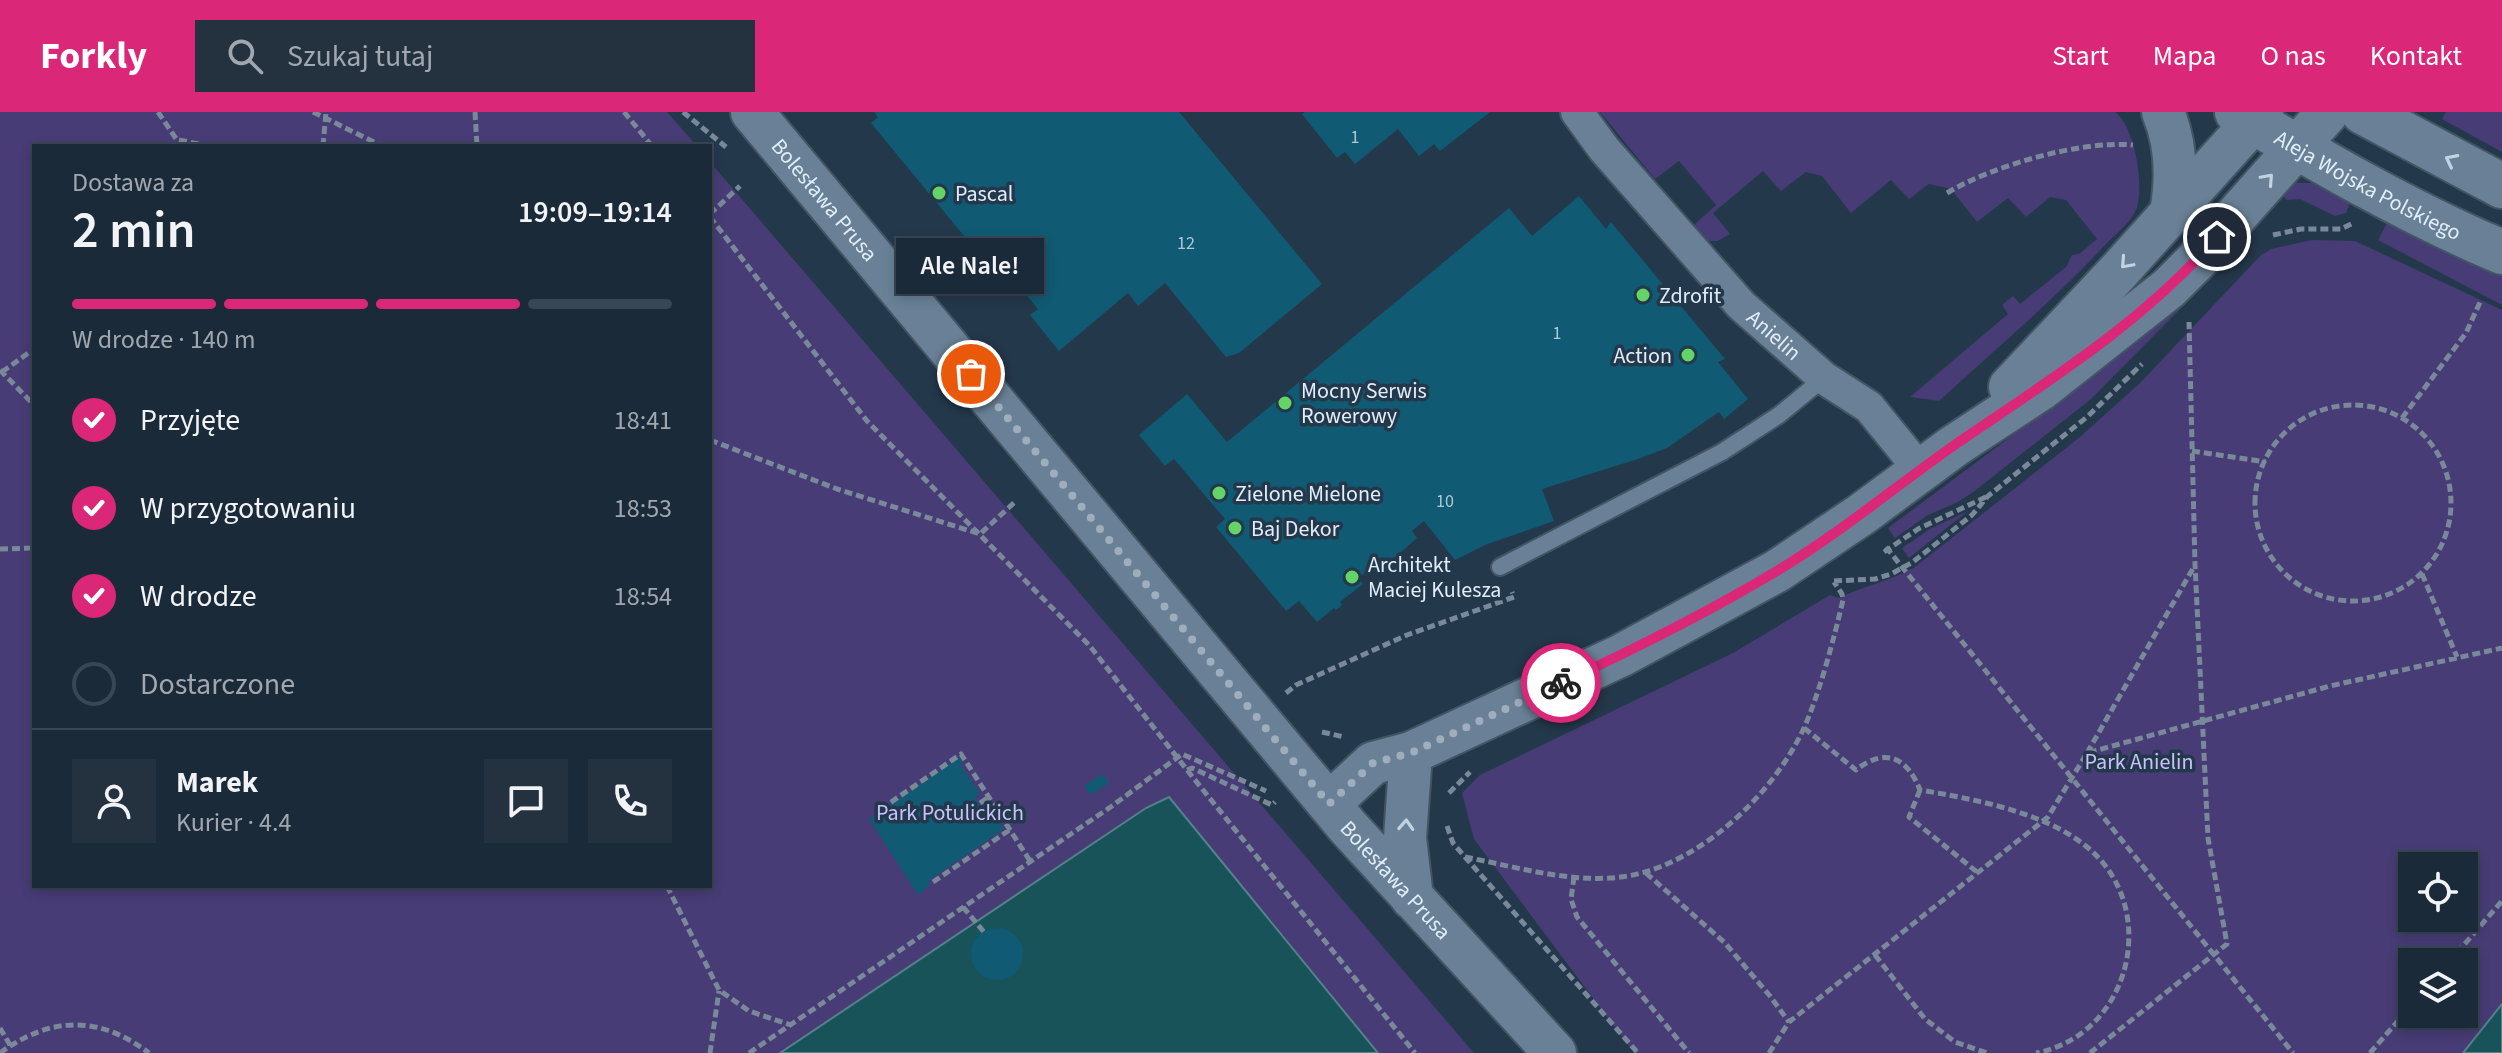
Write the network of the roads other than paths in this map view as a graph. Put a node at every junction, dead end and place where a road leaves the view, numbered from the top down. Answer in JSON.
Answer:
{"nodes":[{"id":1,"x":752,"y":112,"type":"edge"},
{"id":2,"x":1577,"y":112,"type":"edge"},
{"id":3,"x":2163,"y":112,"type":"edge"},
{"id":4,"x":2328,"y":112,"type":"edge"},
{"id":5,"x":2363,"y":112,"type":"edge"},
{"id":6,"x":2251,"y":115,"type":"edge"},
{"id":7,"x":2297,"y":147,"type":"junction"},
{"id":8,"x":2502,"y":186,"type":"edge"},
{"id":9,"x":2171,"y":213,"type":"junction"},
{"id":10,"x":2502,"y":252,"type":"edge"},
{"id":11,"x":1824,"y":378,"type":"junction"},
{"id":12,"x":1954,"y":446,"type":"junction"},
{"id":13,"x":1921,"y":471,"type":"junction"},
{"id":14,"x":1500,"y":567,"type":"road end"},
{"id":15,"x":1411,"y":753,"type":"junction"},
{"id":16,"x":1329,"y":804,"type":"junction"},
{"id":17,"x":1412,"y":898,"type":"junction"},
{"id":18,"x":1555,"y":1053,"type":"edge"}],
"edges":[{"from":1,"to":16,"type":"street","name":"Bolesława Prusa"},
{"from":2,"to":11,"type":"street","name":"Anielin"},
{"from":3,"to":9,"type":"street"},
{"from":4,"to":7,"type":"street"},
{"from":8,"to":5,"type":"main road","one_way":true},
{"from":6,"to":7,"type":"main road","name":"Aleja Wojska Polskiego"},
{"from":6,"to":9,"type":"street"},
{"from":7,"to":10,"type":"main road","name":"Aleja Wojska Polskiego"},
{"from":12,"to":7,"type":"street","one_way":true},
{"from":9,"to":12,"type":"street","one_way":true},
{"from":11,"to":13,"type":"street","name":"Anielin"},
{"from":11,"to":14,"type":"lane"},
{"from":12,"to":13,"type":"street"},
{"from":13,"to":15,"type":"street"},
{"from":15,"to":16,"type":"street"},
{"from":17,"to":15,"type":"street","one_way":true},
{"from":16,"to":17,"type":"street","name":"Bolesława Prusa"},
{"from":17,"to":18,"type":"street","name":"Bolesława Prusa"}]}
